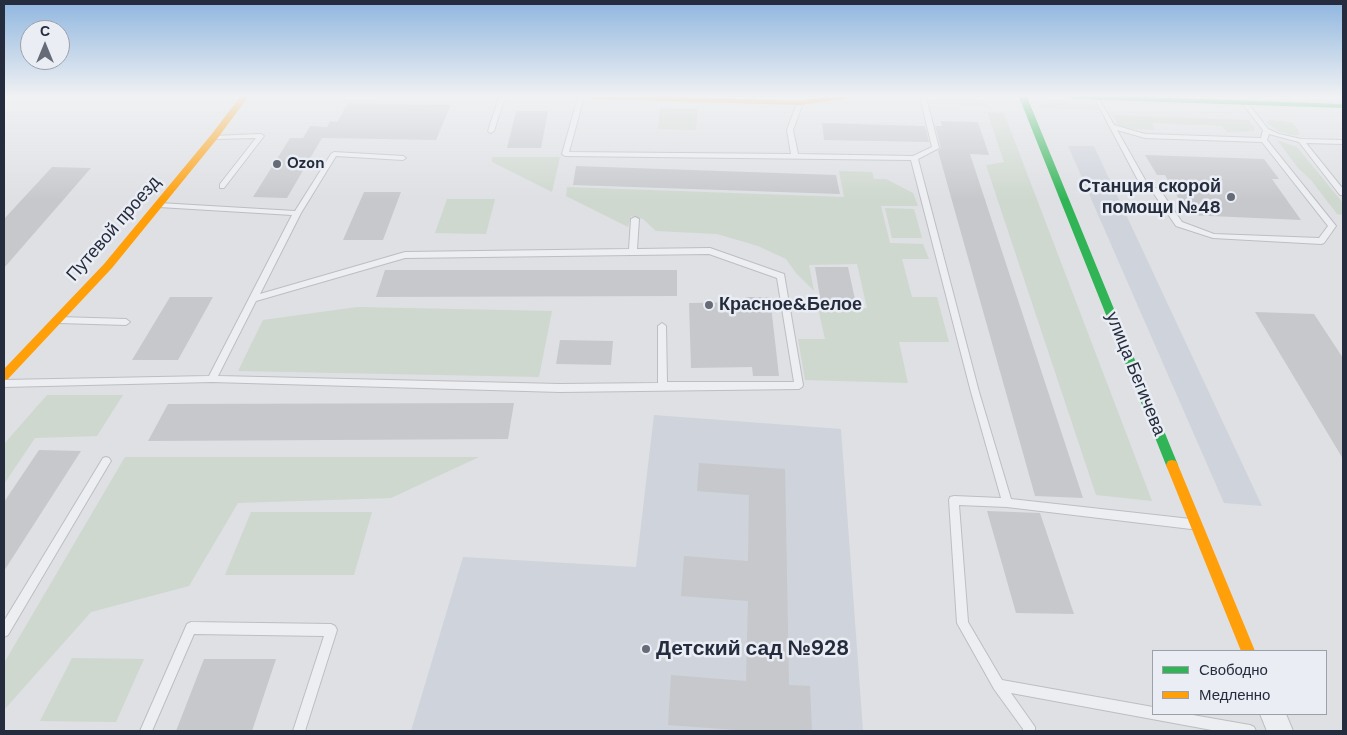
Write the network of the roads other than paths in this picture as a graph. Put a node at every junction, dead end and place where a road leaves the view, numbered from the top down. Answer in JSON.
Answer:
{"nodes":[{"id":1,"x":218,"y":131,"type":"edge"},
{"id":2,"x":571,"y":131,"type":"edge"},
{"id":3,"x":790,"y":131,"type":"edge"},
{"id":4,"x":932,"y":131,"type":"edge"},
{"id":5,"x":1037,"y":131,"type":"edge"},
{"id":6,"x":1115,"y":131,"type":"edge"},
{"id":7,"x":1129,"y":131,"type":"edge"},
{"id":8,"x":1266,"y":131,"type":"edge"},
{"id":9,"x":1270,"y":131,"type":"edge"},
{"id":10,"x":214,"y":137,"type":"junction"},
{"id":11,"x":1264,"y":140,"type":"junction"},
{"id":12,"x":1300,"y":141,"type":"junction"},
{"id":13,"x":1343,"y":142,"type":"edge"},
{"id":14,"x":795,"y":156,"type":"junction"},
{"id":15,"x":403,"y":158,"type":"dead end"},
{"id":16,"x":914,"y":158,"type":"junction"},
{"id":17,"x":222,"y":186,"type":"dead end"},
{"id":18,"x":1343,"y":193,"type":"edge"},
{"id":19,"x":159,"y":204,"type":"junction"},
{"id":20,"x":297,"y":212,"type":"junction"},
{"id":21,"x":635,"y":219,"type":"dead end"},
{"id":22,"x":633,"y":252,"type":"junction"},
{"id":23,"x":252,"y":299,"type":"junction"},
{"id":24,"x":57,"y":320,"type":"junction"},
{"id":25,"x":126,"y":322,"type":"dead end"},
{"id":26,"x":662,"y":326,"type":"dead end"},
{"id":27,"x":4,"y":376,"type":"edge"},
{"id":28,"x":212,"y":379,"type":"junction"},
{"id":29,"x":4,"y":384,"type":"edge"},
{"id":30,"x":663,"y":386,"type":"junction"},
{"id":31,"x":106,"y":461,"type":"dead end"},
{"id":32,"x":1007,"y":504,"type":"junction"},
{"id":33,"x":1196,"y":525,"type":"junction"},
{"id":34,"x":4,"y":630,"type":"edge"},
{"id":35,"x":1248,"y":650,"type":"edge"},
{"id":36,"x":998,"y":685,"type":"junction"},
{"id":37,"x":1152,"y":714,"type":"edge"},
{"id":38,"x":1160,"y":715,"type":"edge"},
{"id":39,"x":1273,"y":715,"type":"edge"},
{"id":40,"x":146,"y":731,"type":"edge"},
{"id":41,"x":300,"y":731,"type":"edge"},
{"id":42,"x":1030,"y":731,"type":"edge"},
{"id":43,"x":1250,"y":731,"type":"edge"},
{"id":44,"x":1280,"y":731,"type":"edge"}],
"edges":[{"from":1,"to":10,"type":"street","name":"Путевой проезд"},
{"from":2,"to":14,"type":"lane"},
{"from":3,"to":14,"type":"lane"},
{"from":4,"to":16,"type":"lane"},
{"from":5,"to":33,"type":"street","name":"улица Бегичева"},
{"from":6,"to":11,"type":"lane"},
{"from":7,"to":11,"type":"lane"},
{"from":8,"to":11,"type":"lane"},
{"from":9,"to":12,"type":"lane"},
{"from":10,"to":17,"type":"lane"},
{"from":10,"to":19,"type":"street","name":"Путевой проезд"},
{"from":12,"to":13,"type":"lane"},
{"from":12,"to":18,"type":"lane"},
{"from":14,"to":16,"type":"lane"},
{"from":15,"to":20,"type":"lane"},
{"from":16,"to":32,"type":"lane"},
{"from":19,"to":20,"type":"lane"},
{"from":19,"to":24,"type":"street","name":"Путевой проезд"},
{"from":20,"to":23,"type":"lane"},
{"from":21,"to":22,"type":"lane"},
{"from":22,"to":23,"type":"lane"},
{"from":22,"to":30,"type":"lane"},
{"from":23,"to":28,"type":"lane"},
{"from":24,"to":25,"type":"lane"},
{"from":24,"to":27,"type":"street","name":"Путевой проезд"},
{"from":26,"to":30,"type":"lane"},
{"from":28,"to":29,"type":"lane"},
{"from":28,"to":30,"type":"lane"},
{"from":31,"to":34,"type":"lane"},
{"from":32,"to":33,"type":"lane"},
{"from":32,"to":36,"type":"lane"},
{"from":33,"to":35,"type":"street","name":"улица Бегичева"},
{"from":36,"to":37,"type":"lane"},
{"from":36,"to":42,"type":"lane"},
{"from":38,"to":43,"type":"lane"},
{"from":39,"to":44,"type":"street"},
{"from":40,"to":41,"type":"lane"}]}
